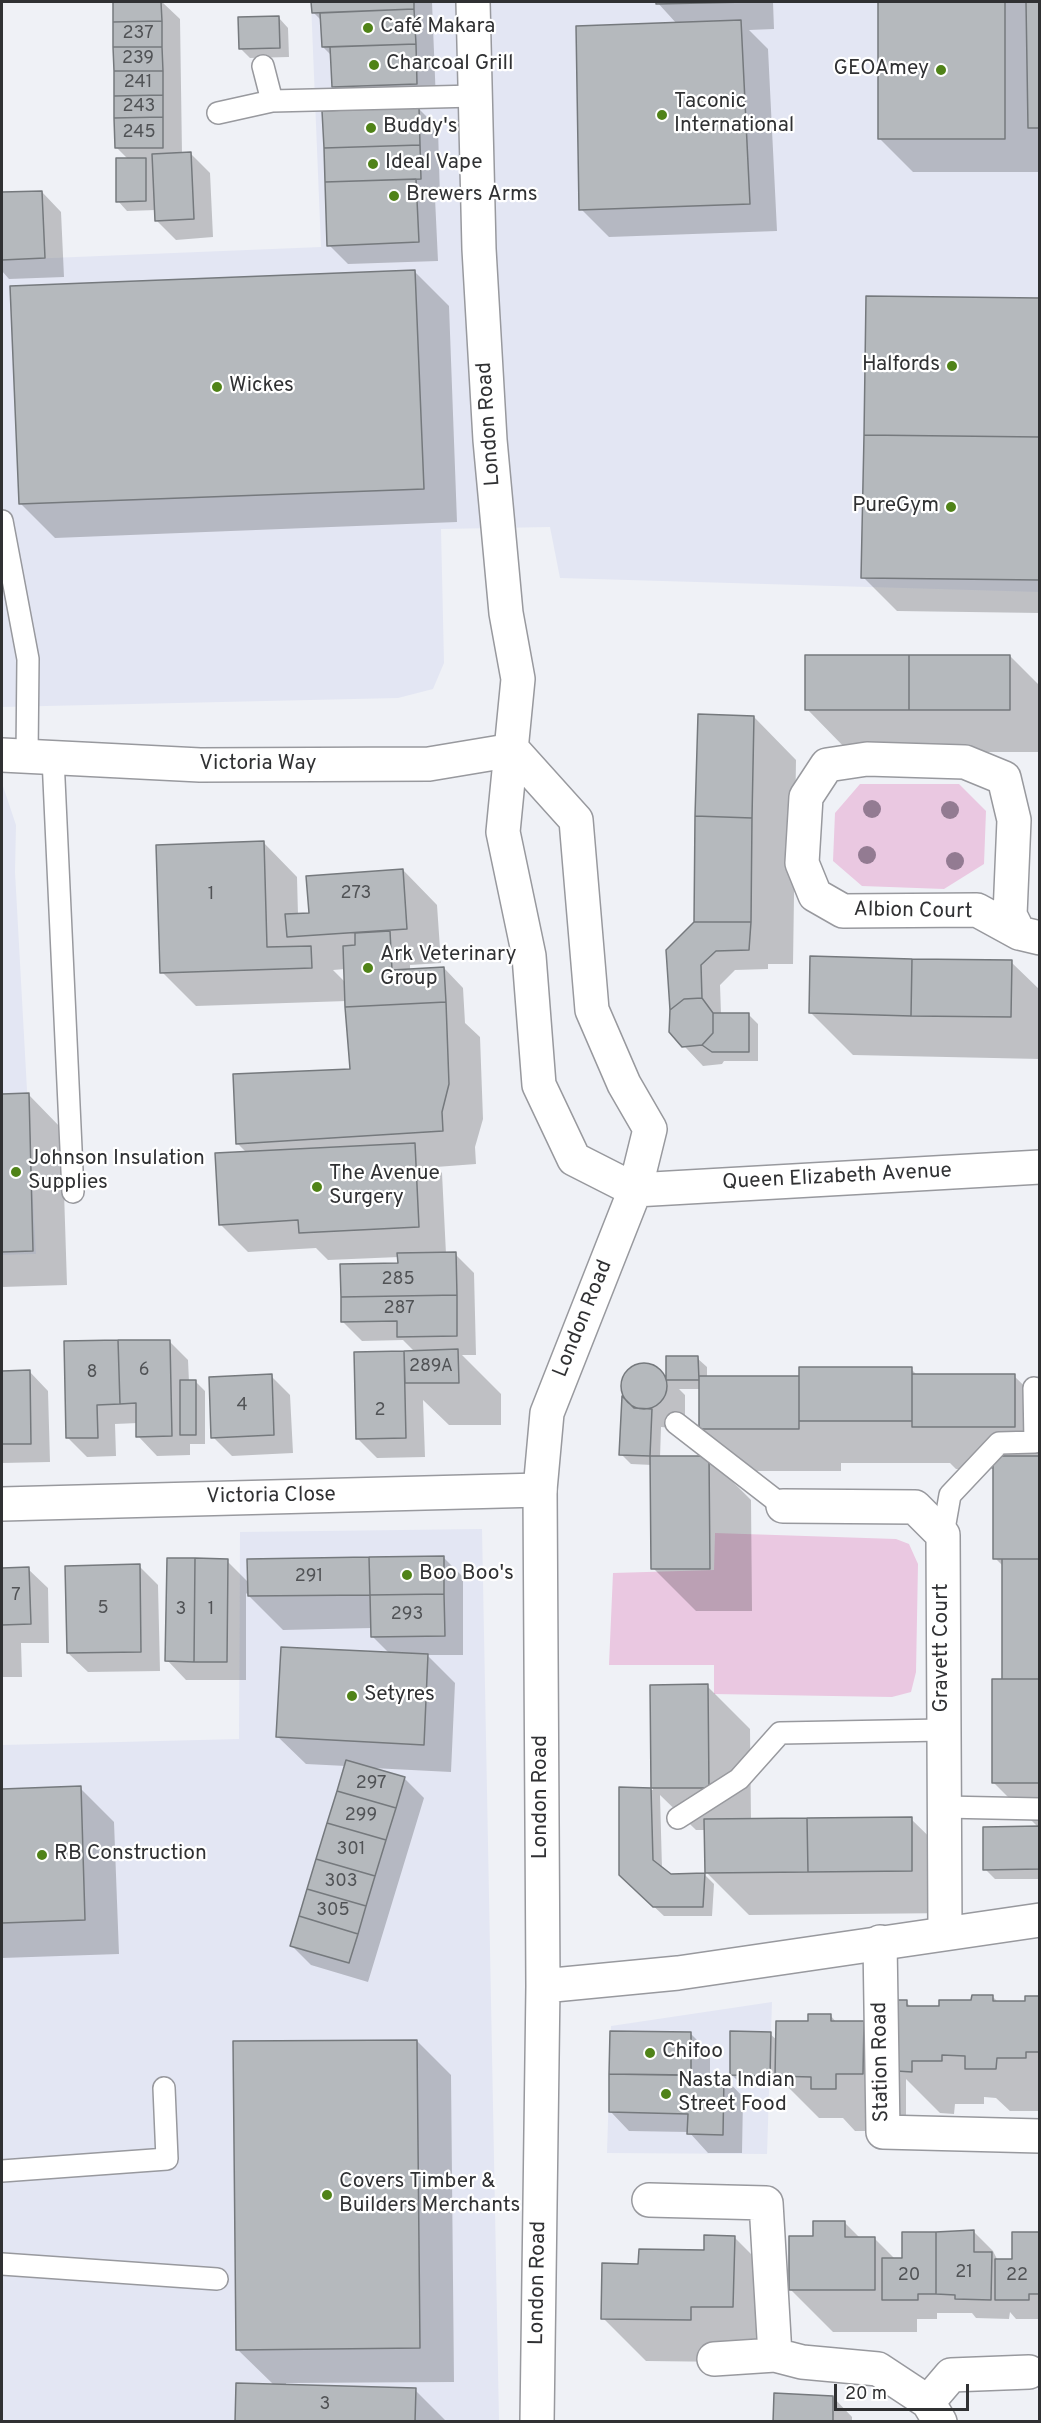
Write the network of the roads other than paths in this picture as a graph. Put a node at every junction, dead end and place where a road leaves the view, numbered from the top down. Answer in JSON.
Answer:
{"nodes":[{"id":1,"x":473,"y":2,"type":"edge"},
{"id":2,"x":263,"y":66,"type":"dead end"},
{"id":3,"x":475,"y":96,"type":"junction"},
{"id":4,"x":272,"y":101,"type":"junction"},
{"id":5,"x":218,"y":113,"type":"dead end"},
{"id":6,"x":2,"y":521,"type":"edge"},
{"id":7,"x":513,"y":750,"type":"junction"},
{"id":8,"x":27,"y":756,"type":"edge"},
{"id":9,"x":1029,"y":936,"type":"edge"},
{"id":10,"x":1040,"y":1167,"type":"edge"},
{"id":11,"x":635,"y":1190,"type":"junction"},
{"id":12,"x":73,"y":1192,"type":"dead end"},
{"id":13,"x":1034,"y":1388,"type":"dead end"},
{"id":14,"x":676,"y":1423,"type":"dead end"},
{"id":15,"x":540,"y":1490,"type":"junction"},
{"id":16,"x":2,"y":1504,"type":"edge"},
{"id":17,"x":783,"y":1506,"type":"joint"},
{"id":18,"x":943,"y":1535,"type":"junction"},
{"id":19,"x":943,"y":1730,"type":"junction"},
{"id":20,"x":944,"y":1807,"type":"junction"},
{"id":21,"x":1040,"y":1809,"type":"edge"},
{"id":22,"x":678,"y":1818,"type":"dead end"},
{"id":23,"x":1040,"y":1920,"type":"edge"},
{"id":24,"x":945,"y":1932,"type":"junction"},
{"id":25,"x":880,"y":1942,"type":"junction"},
{"id":26,"x":543,"y":1986,"type":"junction"},
{"id":27,"x":164,"y":2088,"type":"dead end"},
{"id":28,"x":1040,"y":2136,"type":"edge"},
{"id":29,"x":2,"y":2171,"type":"edge"},
{"id":30,"x":650,"y":2200,"type":"dead end"},
{"id":31,"x":2,"y":2264,"type":"edge"},
{"id":32,"x":217,"y":2279,"type":"dead end"},
{"id":33,"x":775,"y":2355,"type":"junction"},
{"id":34,"x":714,"y":2360,"type":"dead end"},
{"id":35,"x":1029,"y":2372,"type":"dead end"},
{"id":36,"x":934,"y":2412,"type":"edge"},
{"id":37,"x":537,"y":2421,"type":"edge"}],
"edges":[{"from":1,"to":3,"type":"street","name":"London Road"},
{"from":2,"to":4,"type":"lane"},
{"from":3,"to":4,"type":"lane"},
{"from":3,"to":7,"type":"street","name":"London Road"},
{"from":4,"to":5,"type":"lane"},
{"from":6,"to":8,"type":"lane"},
{"from":7,"to":8,"type":"street","name":"Victoria Way"},
{"from":7,"to":11,"type":"street","name":"London Road"},
{"from":7,"to":11,"type":"street","name":"London Road"},
{"from":8,"to":12,"type":"lane"},
{"from":9,"to":9,"type":"street","name":"Albion Court"},
{"from":10,"to":11,"type":"street","name":"Queen Elizabeth Avenue"},
{"from":11,"to":15,"type":"street","name":"London Road"},
{"from":13,"to":18,"type":"lane"},
{"from":14,"to":17,"type":"lane"},
{"from":15,"to":16,"type":"street","name":"Victoria Close"},
{"from":15,"to":26,"type":"street","name":"London Road"},
{"from":17,"to":18,"type":"street"},
{"from":18,"to":19,"type":"street","name":"Gravett Court"},
{"from":19,"to":20,"type":"street","name":"Gravett Court"},
{"from":19,"to":22,"type":"lane"},
{"from":20,"to":21,"type":"lane"},
{"from":20,"to":24,"type":"street","name":"Gravett Court"},
{"from":23,"to":24,"type":"street"},
{"from":24,"to":25,"type":"street"},
{"from":25,"to":26,"type":"street"},
{"from":25,"to":28,"type":"street","name":"Station Road"},
{"from":26,"to":37,"type":"street","name":"London Road"},
{"from":27,"to":29,"type":"lane"},
{"from":30,"to":33,"type":"street"},
{"from":31,"to":32,"type":"lane"},
{"from":33,"to":34,"type":"street"},
{"from":33,"to":36,"type":"street"},
{"from":35,"to":36,"type":"street"}]}
